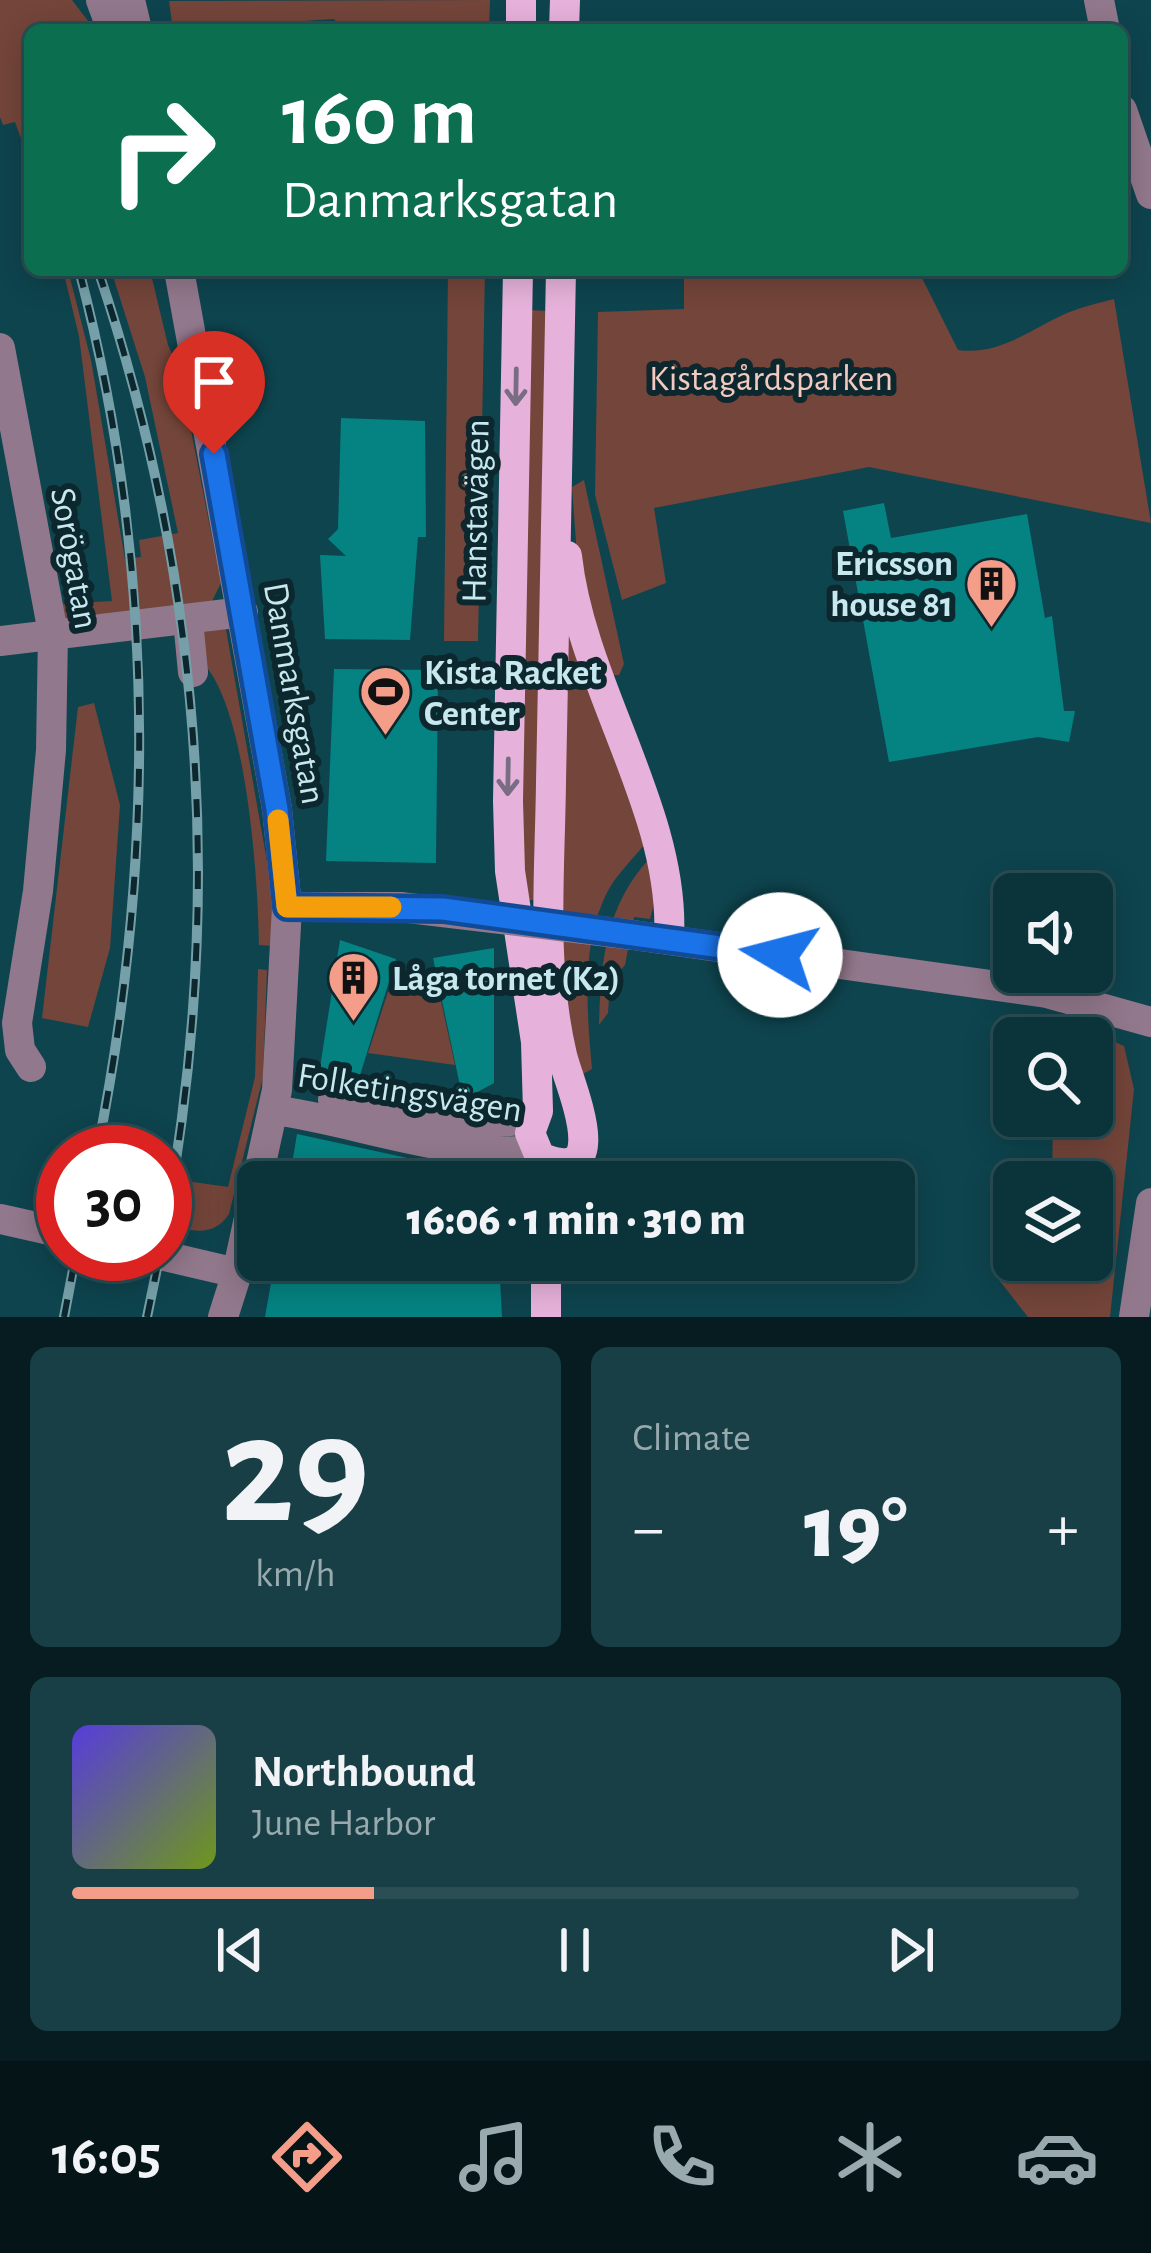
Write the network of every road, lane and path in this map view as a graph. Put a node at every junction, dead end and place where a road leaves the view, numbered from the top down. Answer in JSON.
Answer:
{"nodes":[{"id":1,"x":1128,"y":127,"type":"edge"},
{"id":2,"x":1151,"y":194,"type":"edge"},
{"id":3,"x":180,"y":276,"type":"edge"},
{"id":4,"x":517,"y":284,"type":"edge"},
{"id":5,"x":561,"y":285,"type":"edge"},
{"id":6,"x":0,"y":348,"type":"edge"},
{"id":7,"x":560,"y":490,"type":"junction"},
{"id":8,"x":243,"y":612,"type":"junction"},
{"id":9,"x":188,"y":620,"type":"junction"},
{"id":10,"x":53,"y":633,"type":"junction"},
{"id":11,"x":0,"y":641,"type":"edge"},
{"id":12,"x":193,"y":672,"type":"dead end"},
{"id":13,"x":287,"y":907,"type":"junction"},
{"id":14,"x":669,"y":938,"type":"junction"},
{"id":15,"x":1151,"y":1022,"type":"edge"},
{"id":16,"x":31,"y":1067,"type":"dead end"},
{"id":17,"x":276,"y":1100,"type":"junction"},
{"id":18,"x":578,"y":1110,"type":"junction"},
{"id":19,"x":536,"y":1115,"type":"junction"},
{"id":20,"x":262,"y":1161,"type":"edge"},
{"id":21,"x":533,"y":1161,"type":"edge"},
{"id":22,"x":538,"y":1161,"type":"edge"},
{"id":23,"x":576,"y":1161,"type":"edge"},
{"id":24,"x":1151,"y":1203,"type":"edge"},
{"id":25,"x":0,"y":1219,"type":"edge"},
{"id":26,"x":36,"y":1227,"type":"edge"},
{"id":27,"x":192,"y":1262,"type":"edge"},
{"id":28,"x":237,"y":1273,"type":"junction"},
{"id":29,"x":545,"y":1281,"type":"edge"},
{"id":30,"x":561,"y":1281,"type":"edge"},
{"id":31,"x":223,"y":1317,"type":"edge"},
{"id":32,"x":234,"y":1317,"type":"edge"},
{"id":33,"x":546,"y":1317,"type":"edge"},
{"id":34,"x":561,"y":1317,"type":"edge"},
{"id":35,"x":1135,"y":1317,"type":"edge"}],
"edges":[{"from":1,"to":2,"type":"street"},
{"from":3,"to":8,"type":"street","name":"Danmarksgatan"},
{"from":4,"to":5,"type":"main road"},
{"from":4,"to":19,"type":"main road","name":"Hanstavägen","one_way":true},
{"from":5,"to":7,"type":"main road"},
{"from":6,"to":10,"type":"street","name":"Sorögatan"},
{"from":7,"to":14,"type":"main road"},
{"from":7,"to":18,"type":"main road"},
{"from":8,"to":9,"type":"street"},
{"from":8,"to":13,"type":"street","name":"Danmarksgatan"},
{"from":9,"to":10,"type":"street"},
{"from":9,"to":12,"type":"street"},
{"from":10,"to":11,"type":"street"},
{"from":10,"to":16,"type":"street","name":"Sorögatan"},
{"from":13,"to":14,"type":"street","bridge":true},
{"from":13,"to":17,"type":"street","name":"Danmarksgatan"},
{"from":14,"to":15,"type":"street"},
{"from":17,"to":19,"type":"street","name":"Folketingsvägen"},
{"from":17,"to":20,"type":"street","name":"Danmarksgatan"},
{"from":17,"to":21,"type":"street","name":"Folketingsvägen"},
{"from":18,"to":19,"type":"main road"},
{"from":18,"to":23,"type":"main road"},
{"from":19,"to":22,"type":"main road","name":"Hanstavägen"},
{"from":24,"to":35,"type":"street"},
{"from":25,"to":26,"type":"street"},
{"from":27,"to":28,"type":"street"},
{"from":28,"to":31,"type":"street","name":"Danmarksgatan"},
{"from":28,"to":32,"type":"street","name":"Danmarksgatan"},
{"from":29,"to":33,"type":"main road"},
{"from":30,"to":34,"type":"main road"}]}
